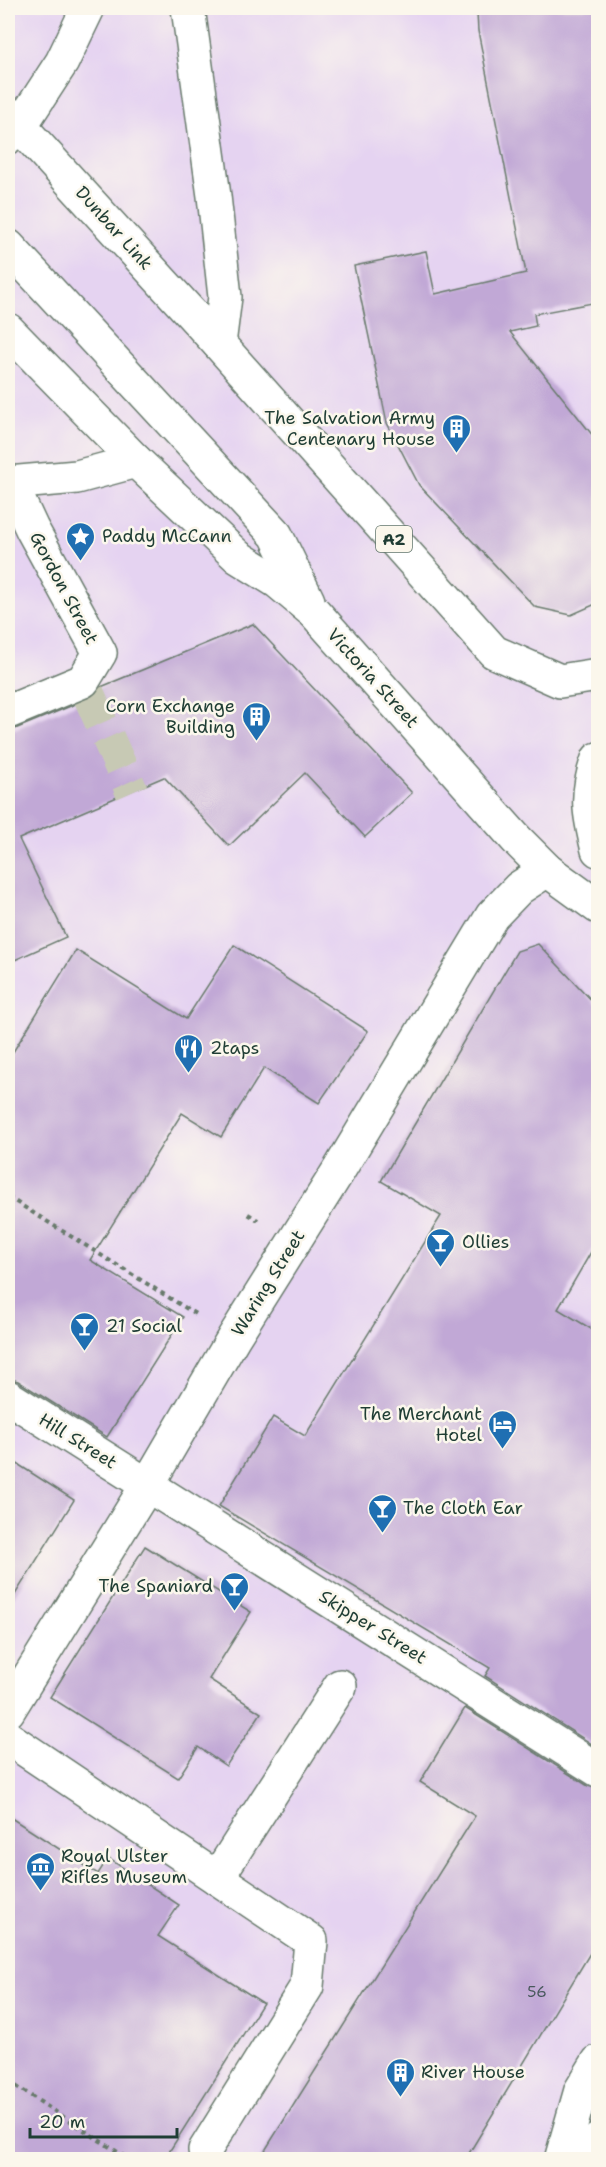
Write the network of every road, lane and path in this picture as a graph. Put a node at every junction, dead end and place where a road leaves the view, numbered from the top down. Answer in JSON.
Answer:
{"nodes":[{"id":1,"x":88,"y":8,"type":"edge"},
{"id":2,"x":188,"y":8,"type":"edge"},
{"id":3,"x":12,"y":125,"type":"edge"},
{"id":4,"x":8,"y":246,"type":"edge"},
{"id":5,"x":8,"y":330,"type":"edge"},
{"id":6,"x":219,"y":344,"type":"junction"},
{"id":7,"x":136,"y":461,"type":"junction"},
{"id":8,"x":9,"y":484,"type":"edge"},
{"id":9,"x":315,"y":613,"type":"junction"},
{"id":10,"x":598,"y":675,"type":"edge"},
{"id":11,"x":8,"y":712,"type":"edge"},
{"id":12,"x":598,"y":759,"type":"edge"},
{"id":13,"x":598,"y":850,"type":"edge"},
{"id":14,"x":547,"y":870,"type":"junction"},
{"id":15,"x":598,"y":908,"type":"edge"},
{"id":16,"x":8,"y":1197,"type":"edge"},
{"id":17,"x":234,"y":1337,"type":"junction"},
{"id":18,"x":8,"y":1397,"type":"edge"},
{"id":19,"x":148,"y":1484,"type":"junction"},
{"id":20,"x":340,"y":1686,"type":"dead end"},
{"id":21,"x":8,"y":1712,"type":"edge"},
{"id":22,"x":8,"y":1738,"type":"edge"},
{"id":23,"x":598,"y":1770,"type":"edge"},
{"id":24,"x":217,"y":1878,"type":"junction"},
{"id":25,"x":598,"y":2062,"type":"edge"},
{"id":26,"x":8,"y":2081,"type":"edge"},
{"id":27,"x":590,"y":2096,"type":"edge"},
{"id":28,"x":598,"y":2140,"type":"edge"},
{"id":29,"x":205,"y":2150,"type":"dead end"},
{"id":30,"x":130,"y":2160,"type":"edge"},
{"id":31,"x":561,"y":2160,"type":"edge"},
{"id":32,"x":580,"y":2160,"type":"edge"}],
"edges":[{"from":1,"to":3,"type":"street"},
{"from":2,"to":6,"type":"street"},
{"from":3,"to":6,"type":"street","name":"Dunbar Link","number":"A2"},
{"from":4,"to":9,"type":"street"},
{"from":5,"to":7,"type":"street"},
{"from":6,"to":10,"type":"street","number":"A2"},
{"from":7,"to":8,"type":"street"},
{"from":7,"to":9,"type":"street","name":"Victoria Street"},
{"from":8,"to":11,"type":"street","name":"Gordon Street"},
{"from":9,"to":14,"type":"street","name":"Victoria Street"},
{"from":12,"to":13,"type":"street"},
{"from":14,"to":15,"type":"street","name":"Victoria Street"},
{"from":14,"to":17,"type":"street","name":"Waring Street"},
{"from":16,"to":17,"type":"path"},
{"from":17,"to":19,"type":"street","name":"Waring Street"},
{"from":18,"to":19,"type":"street","name":"Hill Street"},
{"from":19,"to":21,"type":"street","name":"Waring Street"},
{"from":19,"to":23,"type":"street","name":"Skipper Street"},
{"from":20,"to":24,"type":"street"},
{"from":22,"to":24,"type":"street"},
{"from":24,"to":29,"type":"street"},
{"from":25,"to":27,"type":"street"},
{"from":26,"to":30,"type":"path"},
{"from":27,"to":31,"type":"street"},
{"from":28,"to":32,"type":"street"}]}
